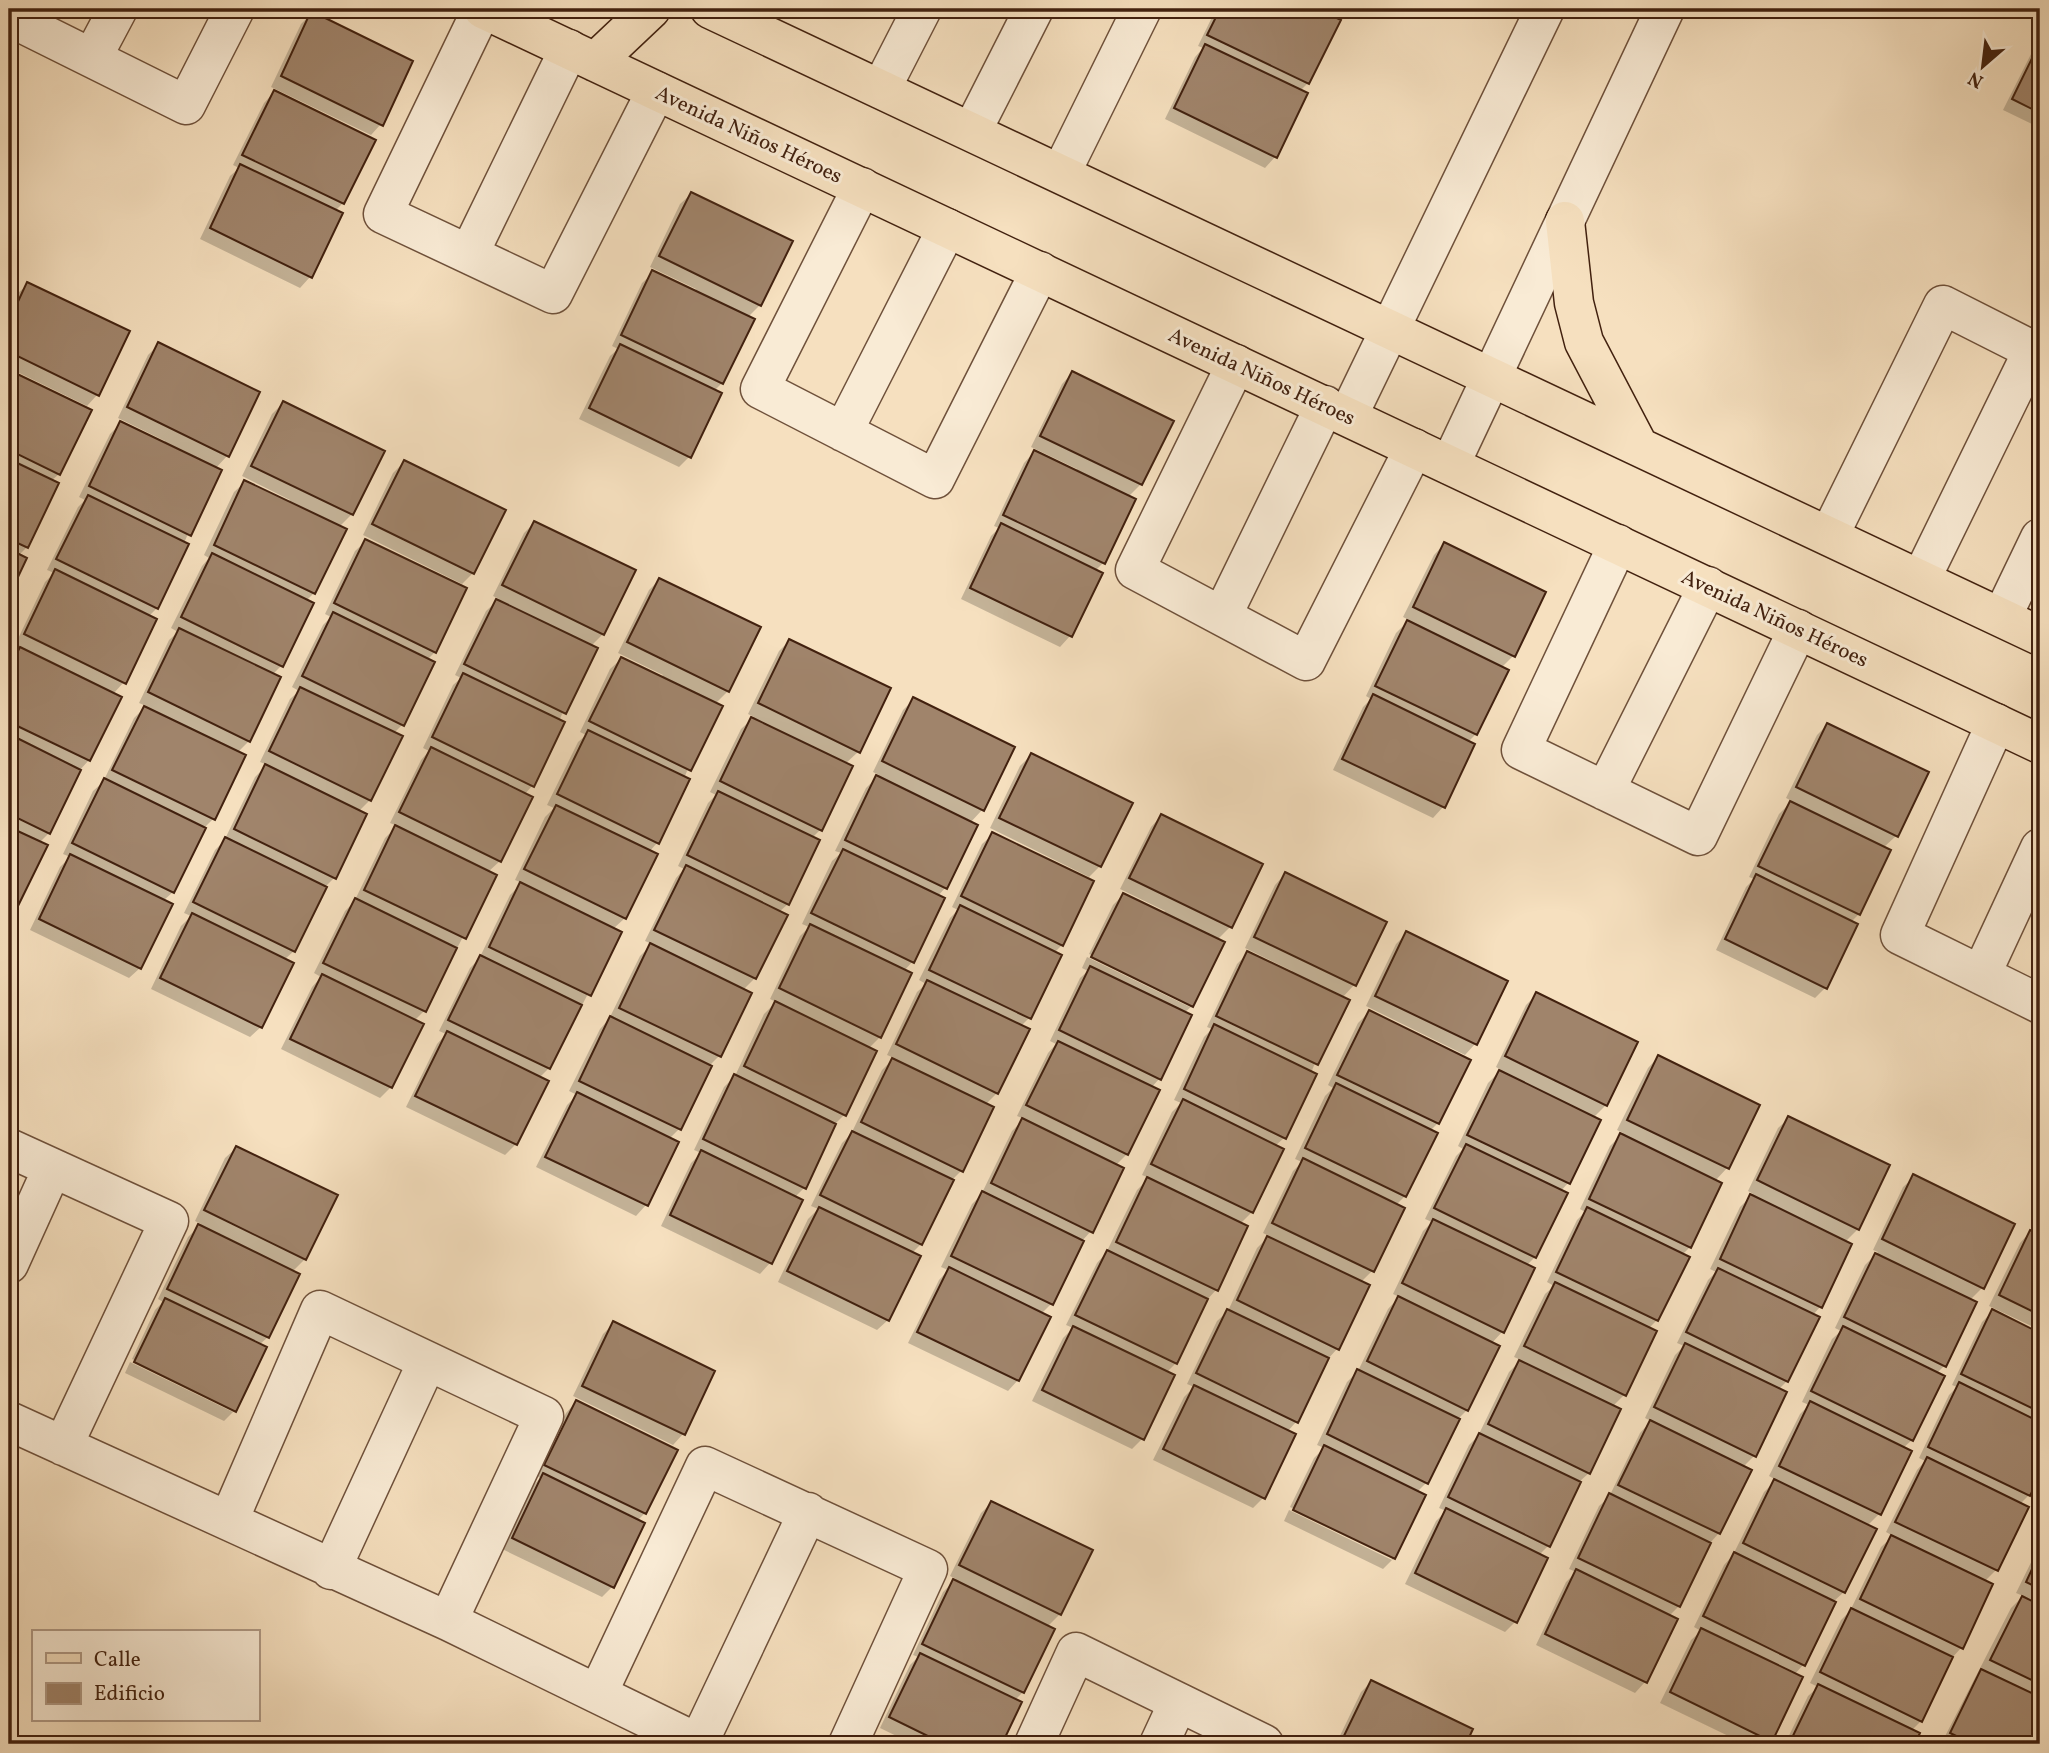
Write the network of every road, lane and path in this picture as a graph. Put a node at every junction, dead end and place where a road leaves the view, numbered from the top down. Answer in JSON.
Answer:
{"nodes":[{"id":1,"x":15,"y":9,"type":"edge"},
{"id":2,"x":118,"y":9,"type":"edge"},
{"id":3,"x":235,"y":9,"type":"edge"},
{"id":4,"x":483,"y":9,"type":"edge"},
{"id":5,"x":650,"y":9,"type":"edge"},
{"id":6,"x":710,"y":9,"type":"edge"},
{"id":7,"x":922,"y":9,"type":"edge"},
{"id":8,"x":1034,"y":9,"type":"edge"},
{"id":9,"x":1142,"y":9,"type":"edge"},
{"id":10,"x":1545,"y":9,"type":"edge"},
{"id":11,"x":1665,"y":9,"type":"edge"},
{"id":12,"x":582,"y":56,"type":"junction"},
{"id":13,"x":92,"y":58,"type":"junction"},
{"id":14,"x":881,"y":89,"type":"junction"},
{"id":15,"x":656,"y":91,"type":"junction"},
{"id":16,"x":972,"y":131,"type":"junction"},
{"id":17,"x":1061,"y":173,"type":"junction"},
{"id":18,"x":862,"y":187,"type":"junction"},
{"id":19,"x":1565,"y":221,"type":"junction"},
{"id":20,"x":947,"y":228,"type":"junction"},
{"id":21,"x":469,"y":254,"type":"junction"},
{"id":22,"x":1040,"y":271,"type":"junction"},
{"id":23,"x":1391,"y":328,"type":"junction"},
{"id":24,"x":2037,"y":352,"type":"edge"},
{"id":25,"x":1236,"y":364,"type":"junction"},
{"id":26,"x":1492,"y":376,"type":"junction"},
{"id":27,"x":1337,"y":411,"type":"junction"},
{"id":28,"x":843,"y":432,"type":"junction"},
{"id":29,"x":1639,"y":445,"type":"junction"},
{"id":30,"x":1415,"y":447,"type":"junction"},
{"id":31,"x":1450,"y":465,"type":"junction"},
{"id":32,"x":1829,"y":536,"type":"junction"},
{"id":33,"x":2040,"y":538,"type":"edge"},
{"id":34,"x":1618,"y":544,"type":"junction"},
{"id":35,"x":1921,"y":579,"type":"junction"},
{"id":36,"x":1708,"y":586,"type":"junction"},
{"id":37,"x":1222,"y":617,"type":"junction"},
{"id":38,"x":2002,"y":617,"type":"junction"},
{"id":39,"x":1798,"y":629,"type":"junction"},
{"id":40,"x":2040,"y":636,"type":"edge"},
{"id":41,"x":1997,"y":723,"type":"junction"},
{"id":42,"x":2040,"y":744,"type":"edge"},
{"id":43,"x":1605,"y":791,"type":"junction"},
{"id":44,"x":2040,"y":848,"type":"edge"},
{"id":45,"x":1981,"y":975,"type":"junction"},
{"id":46,"x":2040,"y":1004,"type":"edge"},
{"id":47,"x":9,"y":1148,"type":"edge"},
{"id":48,"x":52,"y":1169,"type":"junction"},
{"id":49,"x":9,"y":1264,"type":"edge"},
{"id":50,"x":427,"y":1363,"type":"junction"},
{"id":51,"x":9,"y":1421,"type":"edge"},
{"id":52,"x":63,"y":1446,"type":"junction"},
{"id":53,"x":808,"y":1512,"type":"junction"},
{"id":54,"x":229,"y":1520,"type":"junction"},
{"id":55,"x":331,"y":1570,"type":"junction"},
{"id":56,"x":448,"y":1621,"type":"junction"},
{"id":57,"x":598,"y":1693,"type":"junction"},
{"id":58,"x":1178,"y":1703,"type":"junction"},
{"id":59,"x":699,"y":1744,"type":"edge"},
{"id":60,"x":848,"y":1744,"type":"edge"},
{"id":61,"x":1034,"y":1744,"type":"edge"},
{"id":62,"x":1158,"y":1744,"type":"edge"},
{"id":63,"x":1264,"y":1744,"type":"edge"}],
"edges":[{"from":1,"to":13,"type":"street"},
{"from":2,"to":13,"type":"street"},
{"from":3,"to":13,"type":"street"},
{"from":4,"to":12,"type":"main road","name":"Avenida Niños Héroes"},
{"from":4,"to":21,"type":"street"},
{"from":5,"to":12,"type":"main road"},
{"from":6,"to":14,"type":"main road"},
{"from":7,"to":14,"type":"street"},
{"from":8,"to":16,"type":"street"},
{"from":9,"to":17,"type":"street"},
{"from":10,"to":23,"type":"street"},
{"from":11,"to":19,"type":"street"},
{"from":12,"to":15,"type":"main road","name":"Avenida Niños Héroes"},
{"from":12,"to":21,"type":"street"},
{"from":14,"to":16,"type":"main road"},
{"from":15,"to":18,"type":"main road","name":"Avenida Niños Héroes"},
{"from":15,"to":21,"type":"street"},
{"from":16,"to":17,"type":"main road"},
{"from":17,"to":23,"type":"main road"},
{"from":18,"to":20,"type":"main road","name":"Avenida Niños Héroes"},
{"from":18,"to":28,"type":"street"},
{"from":19,"to":26,"type":"street"},
{"from":19,"to":29,"type":"main road"},
{"from":20,"to":22,"type":"main road","name":"Avenida Niños Héroes"},
{"from":20,"to":28,"type":"street"},
{"from":22,"to":25,"type":"main road","name":"Avenida Niños Héroes"},
{"from":22,"to":28,"type":"street"},
{"from":23,"to":26,"type":"main road"},
{"from":23,"to":27,"type":"street"},
{"from":24,"to":32,"type":"street"},
{"from":24,"to":35,"type":"street"},
{"from":25,"to":27,"type":"main road","name":"Avenida Niños Héroes"},
{"from":25,"to":37,"type":"street"},
{"from":26,"to":29,"type":"main road"},
{"from":26,"to":31,"type":"street"},
{"from":27,"to":30,"type":"main road","name":"Avenida Niños Héroes"},
{"from":27,"to":37,"type":"street"},
{"from":29,"to":32,"type":"main road"},
{"from":30,"to":31,"type":"main road","name":"Avenida Niños Héroes"},
{"from":30,"to":37,"type":"street"},
{"from":31,"to":34,"type":"main road","name":"Avenida Niños Héroes"},
{"from":32,"to":35,"type":"main road"},
{"from":33,"to":38,"type":"street"},
{"from":34,"to":36,"type":"main road","name":"Avenida Niños Héroes"},
{"from":34,"to":43,"type":"street"},
{"from":35,"to":38,"type":"main road"},
{"from":36,"to":39,"type":"main road","name":"Avenida Niños Héroes"},
{"from":36,"to":43,"type":"street"},
{"from":38,"to":40,"type":"main road"},
{"from":39,"to":41,"type":"main road","name":"Avenida Niños Héroes"},
{"from":39,"to":43,"type":"street"},
{"from":41,"to":42,"type":"main road","name":"Avenida Niños Héroes"},
{"from":41,"to":45,"type":"street"},
{"from":44,"to":45,"type":"street"},
{"from":45,"to":46,"type":"street"},
{"from":47,"to":48,"type":"street"},
{"from":48,"to":49,"type":"street"},
{"from":48,"to":52,"type":"street"},
{"from":50,"to":54,"type":"street"},
{"from":50,"to":55,"type":"street"},
{"from":50,"to":56,"type":"street"},
{"from":51,"to":52,"type":"street"},
{"from":52,"to":54,"type":"street"},
{"from":53,"to":57,"type":"street"},
{"from":53,"to":59,"type":"street"},
{"from":53,"to":60,"type":"street"},
{"from":54,"to":55,"type":"street"},
{"from":55,"to":56,"type":"street"},
{"from":56,"to":57,"type":"street"},
{"from":57,"to":59,"type":"street"},
{"from":58,"to":61,"type":"street"},
{"from":58,"to":62,"type":"street"},
{"from":58,"to":63,"type":"street"}]}
